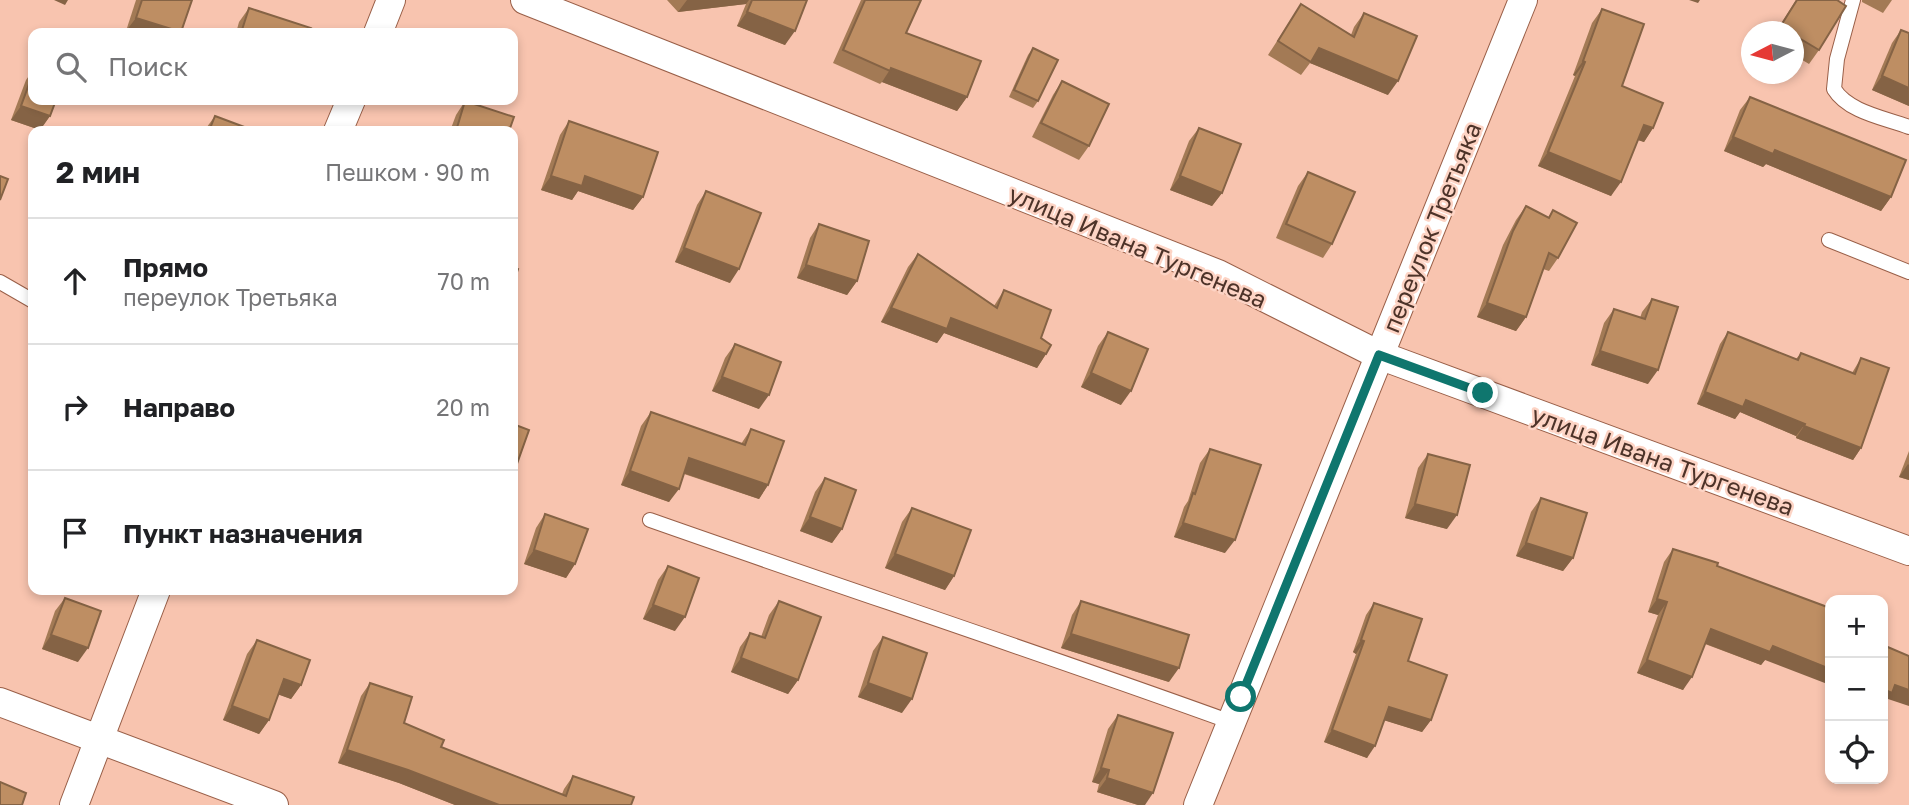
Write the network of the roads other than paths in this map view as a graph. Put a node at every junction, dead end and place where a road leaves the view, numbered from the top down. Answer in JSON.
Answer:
{"nodes":[{"id":1,"x":391,"y":0,"type":"edge"},
{"id":2,"x":525,"y":0,"type":"edge"},
{"id":3,"x":1523,"y":0,"type":"edge"},
{"id":4,"x":1853,"y":0,"type":"edge"},
{"id":5,"x":379,"y":28,"type":"edge"},
{"id":6,"x":349,"y":105,"type":"edge"},
{"id":7,"x":340,"y":126,"type":"edge"},
{"id":8,"x":1909,"y":127,"type":"edge"},
{"id":9,"x":1829,"y":240,"type":"dead end"},
{"id":10,"x":1909,"y":270,"type":"edge"},
{"id":11,"x":0,"y":282,"type":"edge"},
{"id":12,"x":28,"y":298,"type":"edge"},
{"id":13,"x":1379,"y":355,"type":"junction"},
{"id":14,"x":649,"y":520,"type":"dead end"},
{"id":15,"x":1909,"y":551,"type":"edge"},
{"id":16,"x":154,"y":595,"type":"edge"},
{"id":17,"x":0,"y":702,"type":"edge"},
{"id":18,"x":1231,"y":722,"type":"junction"},
{"id":19,"x":98,"y":739,"type":"junction"},
{"id":20,"x":74,"y":805,"type":"edge"},
{"id":21,"x":274,"y":805,"type":"edge"},
{"id":22,"x":1198,"y":805,"type":"edge"}],
"edges":[{"from":1,"to":5,"type":"street"},
{"from":2,"to":13,"type":"street","name":"улица Ивана Тургенева"},
{"from":3,"to":13,"type":"street","name":"переулок Третьяка"},
{"from":4,"to":8,"type":"lane"},
{"from":6,"to":7,"type":"street"},
{"from":9,"to":10,"type":"lane"},
{"from":11,"to":12,"type":"lane"},
{"from":13,"to":15,"type":"street","name":"улица Ивана Тургенева"},
{"from":13,"to":18,"type":"street","name":"переулок Третьяка"},
{"from":14,"to":18,"type":"lane"},
{"from":16,"to":19,"type":"street"},
{"from":17,"to":19,"type":"street"},
{"from":18,"to":22,"type":"street","name":"переулок Третьяка"},
{"from":19,"to":20,"type":"street"},
{"from":19,"to":21,"type":"street"}]}
